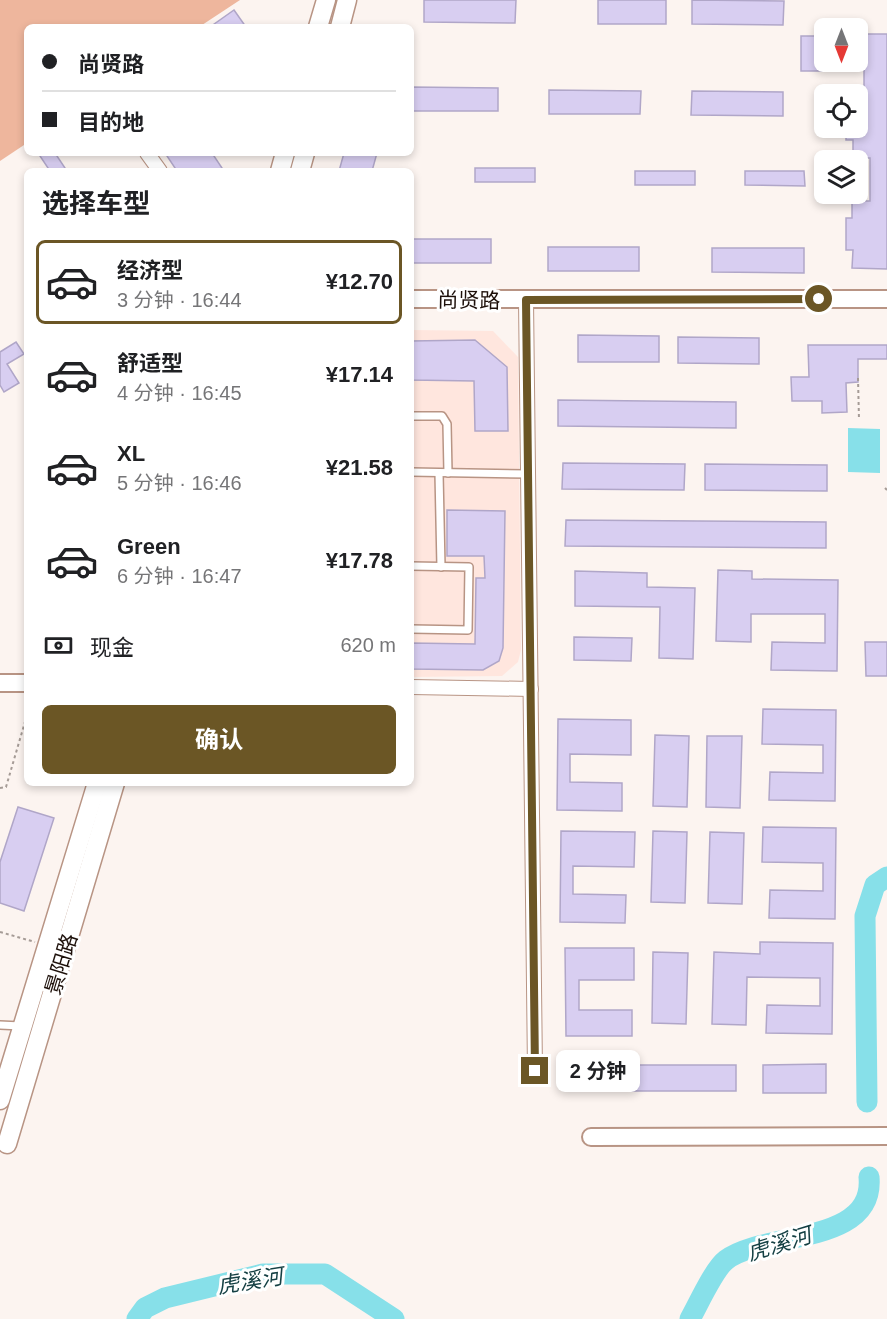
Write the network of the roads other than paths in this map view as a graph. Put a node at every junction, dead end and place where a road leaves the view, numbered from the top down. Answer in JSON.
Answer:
{"nodes":[{"id":1,"x":326,"y":0,"type":"edge"},
{"id":2,"x":347,"y":0,"type":"edge"},
{"id":3,"x":319,"y":24,"type":"edge"},
{"id":4,"x":341,"y":24,"type":"edge"},
{"id":5,"x":414,"y":299,"type":"edge"},
{"id":6,"x":887,"y":299,"type":"edge"},
{"id":7,"x":526,"y":300,"type":"junction"},
{"id":8,"x":414,"y":416,"type":"edge"},
{"id":9,"x":414,"y":472,"type":"edge"},
{"id":10,"x":439,"y":473,"type":"junction"},
{"id":11,"x":448,"y":473,"type":"junction"},
{"id":12,"x":528,"y":474,"type":"junction"},
{"id":13,"x":414,"y":567,"type":"edge"},
{"id":14,"x":441,"y":567,"type":"junction"},
{"id":15,"x":414,"y":629,"type":"edge"},
{"id":16,"x":0,"y":683,"type":"edge"},
{"id":17,"x":24,"y":683,"type":"edge"},
{"id":18,"x":414,"y":687,"type":"edge"},
{"id":19,"x":531,"y":689,"type":"junction"},
{"id":20,"x":96,"y":786,"type":"edge"},
{"id":21,"x":115,"y":786,"type":"edge"},
{"id":22,"x":0,"y":1025,"type":"edge"},
{"id":23,"x":24,"y":1026,"type":"junction"},
{"id":24,"x":535,"y":1071,"type":"dead end"},
{"id":25,"x":0,"y":1100,"type":"edge"},
{"id":26,"x":887,"y":1136,"type":"edge"},
{"id":27,"x":591,"y":1137,"type":"dead end"},
{"id":28,"x":4,"y":1144,"type":"edge"}],
"edges":[{"from":1,"to":3,"type":"main road"},
{"from":2,"to":4,"type":"main road"},
{"from":5,"to":7,"type":"street","name":"尚贤路"},
{"from":6,"to":7,"type":"street","name":"尚贤路"},
{"from":7,"to":12,"type":"street"},
{"from":8,"to":11,"type":"lane"},
{"from":9,"to":10,"type":"lane"},
{"from":10,"to":11,"type":"lane"},
{"from":10,"to":14,"type":"lane"},
{"from":11,"to":12,"type":"lane"},
{"from":12,"to":19,"type":"street"},
{"from":13,"to":14,"type":"lane"},
{"from":14,"to":15,"type":"lane"},
{"from":16,"to":17,"type":"street"},
{"from":18,"to":19,"type":"street"},
{"from":19,"to":24,"type":"street"},
{"from":20,"to":23,"type":"main road","name":"景阳路"},
{"from":21,"to":28,"type":"main road","name":"景阳路"},
{"from":22,"to":23,"type":"lane"},
{"from":23,"to":25,"type":"main road","name":"景阳路"},
{"from":26,"to":27,"type":"street"}]}
